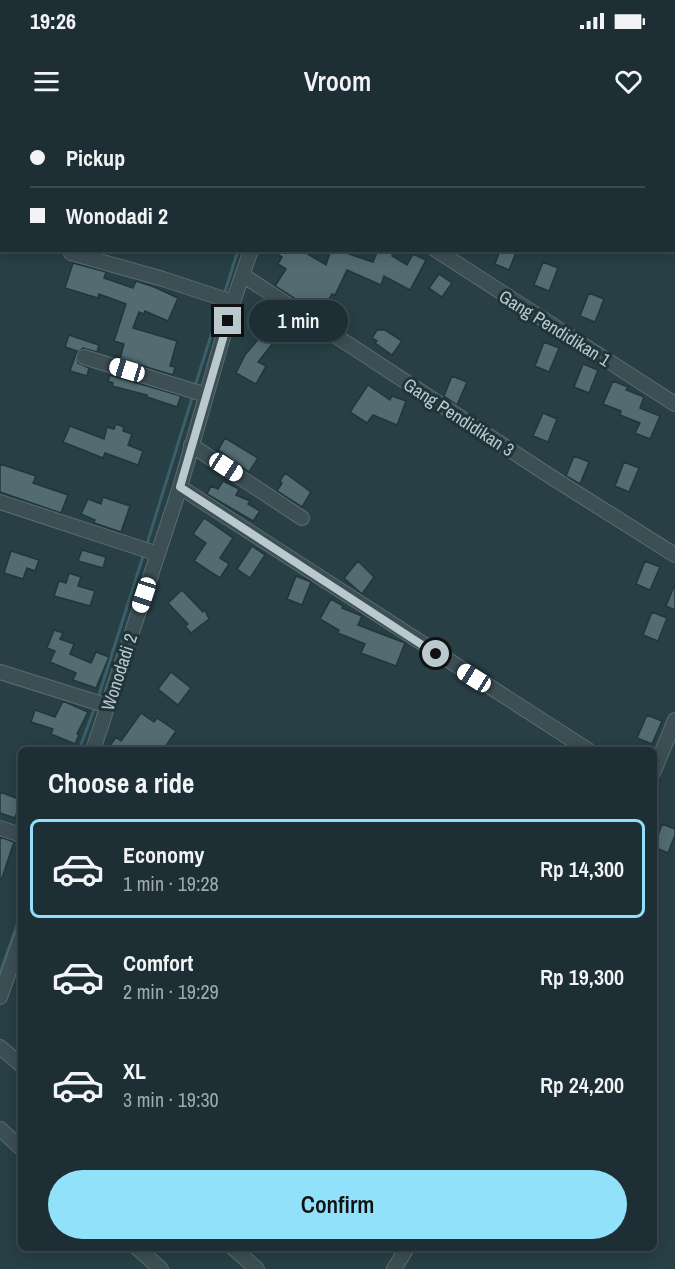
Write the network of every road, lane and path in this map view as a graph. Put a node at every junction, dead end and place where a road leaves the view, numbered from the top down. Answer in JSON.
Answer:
{"nodes":[{"id":1,"x":250,"y":252,"type":"edge"},
{"id":2,"x":439,"y":252,"type":"edge"},
{"id":3,"x":71,"y":253,"type":"dead end"},
{"id":4,"x":244,"y":276,"type":"junction"},
{"id":5,"x":233,"y":302,"type":"junction"},
{"id":6,"x":84,"y":357,"type":"dead end"},
{"id":7,"x":206,"y":395,"type":"junction"},
{"id":8,"x":675,"y":404,"type":"edge"},
{"id":9,"x":191,"y":445,"type":"junction"},
{"id":10,"x":180,"y":487,"type":"junction"},
{"id":11,"x":0,"y":502,"type":"edge"},
{"id":12,"x":302,"y":518,"type":"dead end"},
{"id":13,"x":157,"y":554,"type":"junction"},
{"id":14,"x":675,"y":555,"type":"edge"},
{"id":15,"x":0,"y":672,"type":"edge"},
{"id":16,"x":106,"y":705,"type":"junction"},
{"id":17,"x":675,"y":720,"type":"edge"},
{"id":18,"x":94,"y":747,"type":"edge"},
{"id":19,"x":583,"y":747,"type":"edge"},
{"id":20,"x":657,"y":764,"type":"edge"},
{"id":21,"x":0,"y":828,"type":"edge"},
{"id":22,"x":18,"y":834,"type":"edge"},
{"id":23,"x":18,"y":946,"type":"edge"},
{"id":24,"x":0,"y":997,"type":"edge"},
{"id":25,"x":0,"y":1047,"type":"edge"},
{"id":26,"x":18,"y":1062,"type":"edge"},
{"id":27,"x":0,"y":1129,"type":"edge"},
{"id":28,"x":18,"y":1145,"type":"edge"},
{"id":29,"x":140,"y":1251,"type":"edge"},
{"id":30,"x":236,"y":1251,"type":"edge"},
{"id":31,"x":405,"y":1251,"type":"edge"},
{"id":32,"x":161,"y":1269,"type":"edge"},
{"id":33,"x":257,"y":1269,"type":"edge"},
{"id":34,"x":394,"y":1269,"type":"edge"}],
"edges":[{"from":1,"to":4,"type":"street","name":"Wonodadi 2"},
{"from":2,"to":8,"type":"street","name":"Gang Pendidikan 1"},
{"from":3,"to":5,"type":"street"},
{"from":4,"to":5,"type":"street","name":"Wonodadi 2"},
{"from":4,"to":14,"type":"street","name":"Gang Pendidikan 3"},
{"from":5,"to":7,"type":"street","name":"Wonodadi 2"},
{"from":6,"to":7,"type":"street"},
{"from":7,"to":9,"type":"street","name":"Wonodadi 2"},
{"from":9,"to":10,"type":"street","name":"Wonodadi 2"},
{"from":9,"to":12,"type":"street"},
{"from":10,"to":13,"type":"street","name":"Wonodadi 2"},
{"from":10,"to":19,"type":"street"},
{"from":11,"to":13,"type":"street"},
{"from":13,"to":16,"type":"street","name":"Wonodadi 2"},
{"from":15,"to":16,"type":"street"},
{"from":16,"to":18,"type":"street","name":"Wonodadi 2"},
{"from":17,"to":20,"type":"street"},
{"from":21,"to":22,"type":"street"},
{"from":23,"to":24,"type":"street"},
{"from":25,"to":26,"type":"street"},
{"from":27,"to":28,"type":"street"},
{"from":29,"to":32,"type":"street"},
{"from":30,"to":33,"type":"street"},
{"from":31,"to":34,"type":"street"}]}
